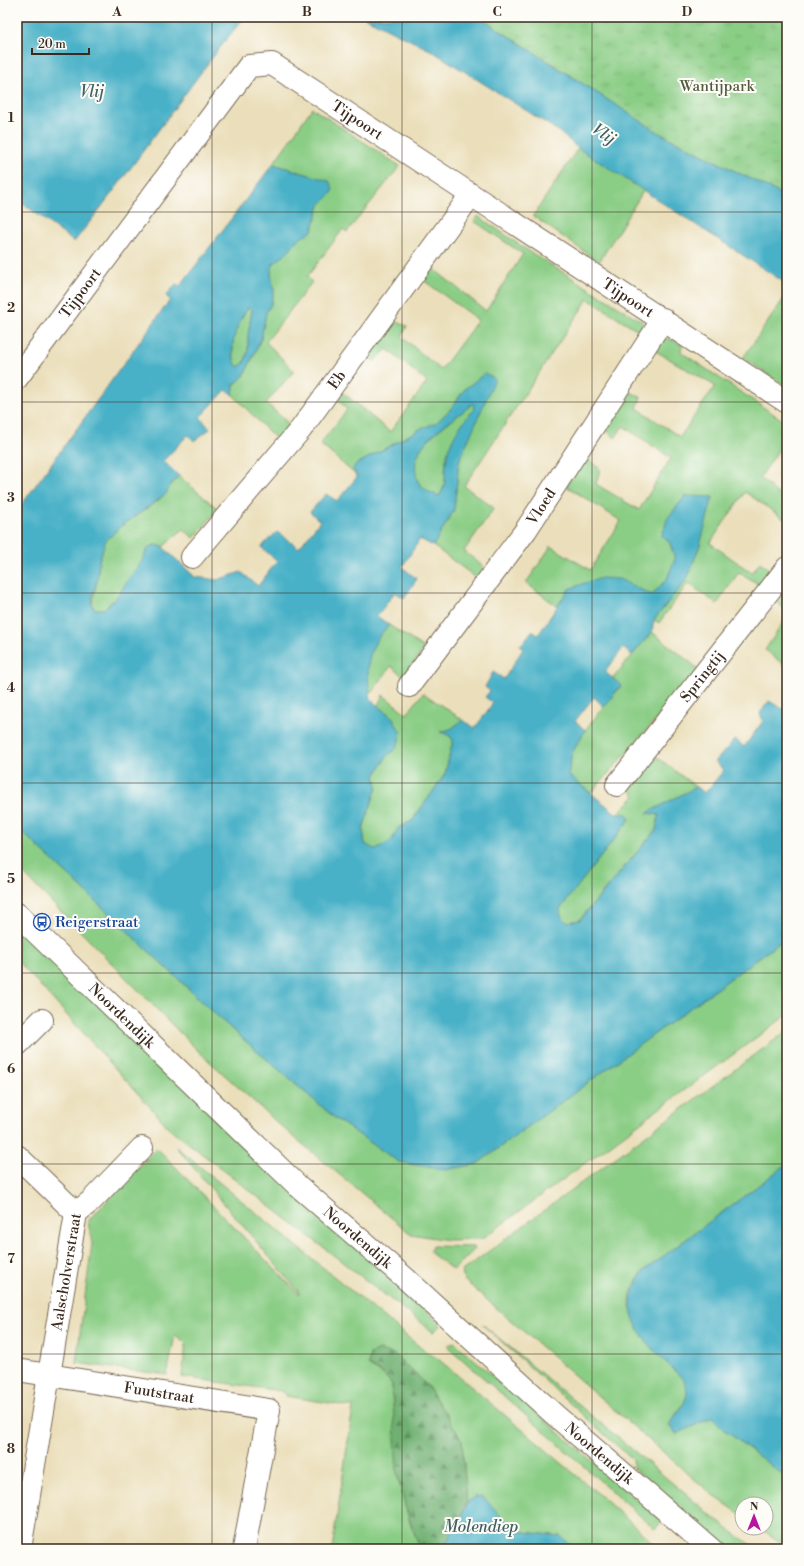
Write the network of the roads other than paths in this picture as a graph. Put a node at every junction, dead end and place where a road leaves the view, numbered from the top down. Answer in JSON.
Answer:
{"nodes":[{"id":1,"x":471,"y":195,"type":"junction"},
{"id":2,"x":663,"y":319,"type":"junction"},
{"id":3,"x":17,"y":378,"type":"edge"},
{"id":4,"x":787,"y":402,"type":"edge"},
{"id":5,"x":192,"y":557,"type":"dead end"},
{"id":6,"x":787,"y":568,"type":"edge"},
{"id":7,"x":409,"y":686,"type":"dead end"},
{"id":8,"x":617,"y":785,"type":"dead end"},
{"id":9,"x":17,"y":914,"type":"edge"},
{"id":10,"x":42,"y":1020,"type":"dead end"},
{"id":11,"x":17,"y":1045,"type":"edge"},
{"id":12,"x":142,"y":1148,"type":"dead end"},
{"id":13,"x":17,"y":1156,"type":"edge"},
{"id":14,"x":76,"y":1213,"type":"junction"},
{"id":15,"x":17,"y":1370,"type":"edge"},
{"id":16,"x":48,"y":1376,"type":"junction"},
{"id":17,"x":20,"y":1549,"type":"edge"},
{"id":18,"x":244,"y":1549,"type":"edge"},
{"id":19,"x":711,"y":1549,"type":"edge"}],
"edges":[{"from":1,"to":2,"type":"street","name":"Tijpoort"},
{"from":1,"to":3,"type":"street","name":"Tijpoort"},
{"from":1,"to":5,"type":"street","name":"Eb"},
{"from":2,"to":4,"type":"street","name":"Tijpoort"},
{"from":2,"to":7,"type":"street","name":"Vloed"},
{"from":6,"to":8,"type":"street","name":"Springtij"},
{"from":9,"to":19,"type":"street","name":"Noordendijk"},
{"from":10,"to":11,"type":"street"},
{"from":12,"to":14,"type":"street","name":"Aalscholverstraat"},
{"from":13,"to":14,"type":"street"},
{"from":14,"to":16,"type":"street","name":"Aalscholverstraat"},
{"from":15,"to":16,"type":"street"},
{"from":16,"to":17,"type":"street","name":"Aalscholverstraat"},
{"from":16,"to":18,"type":"street","name":"Fuutstraat"}]}
